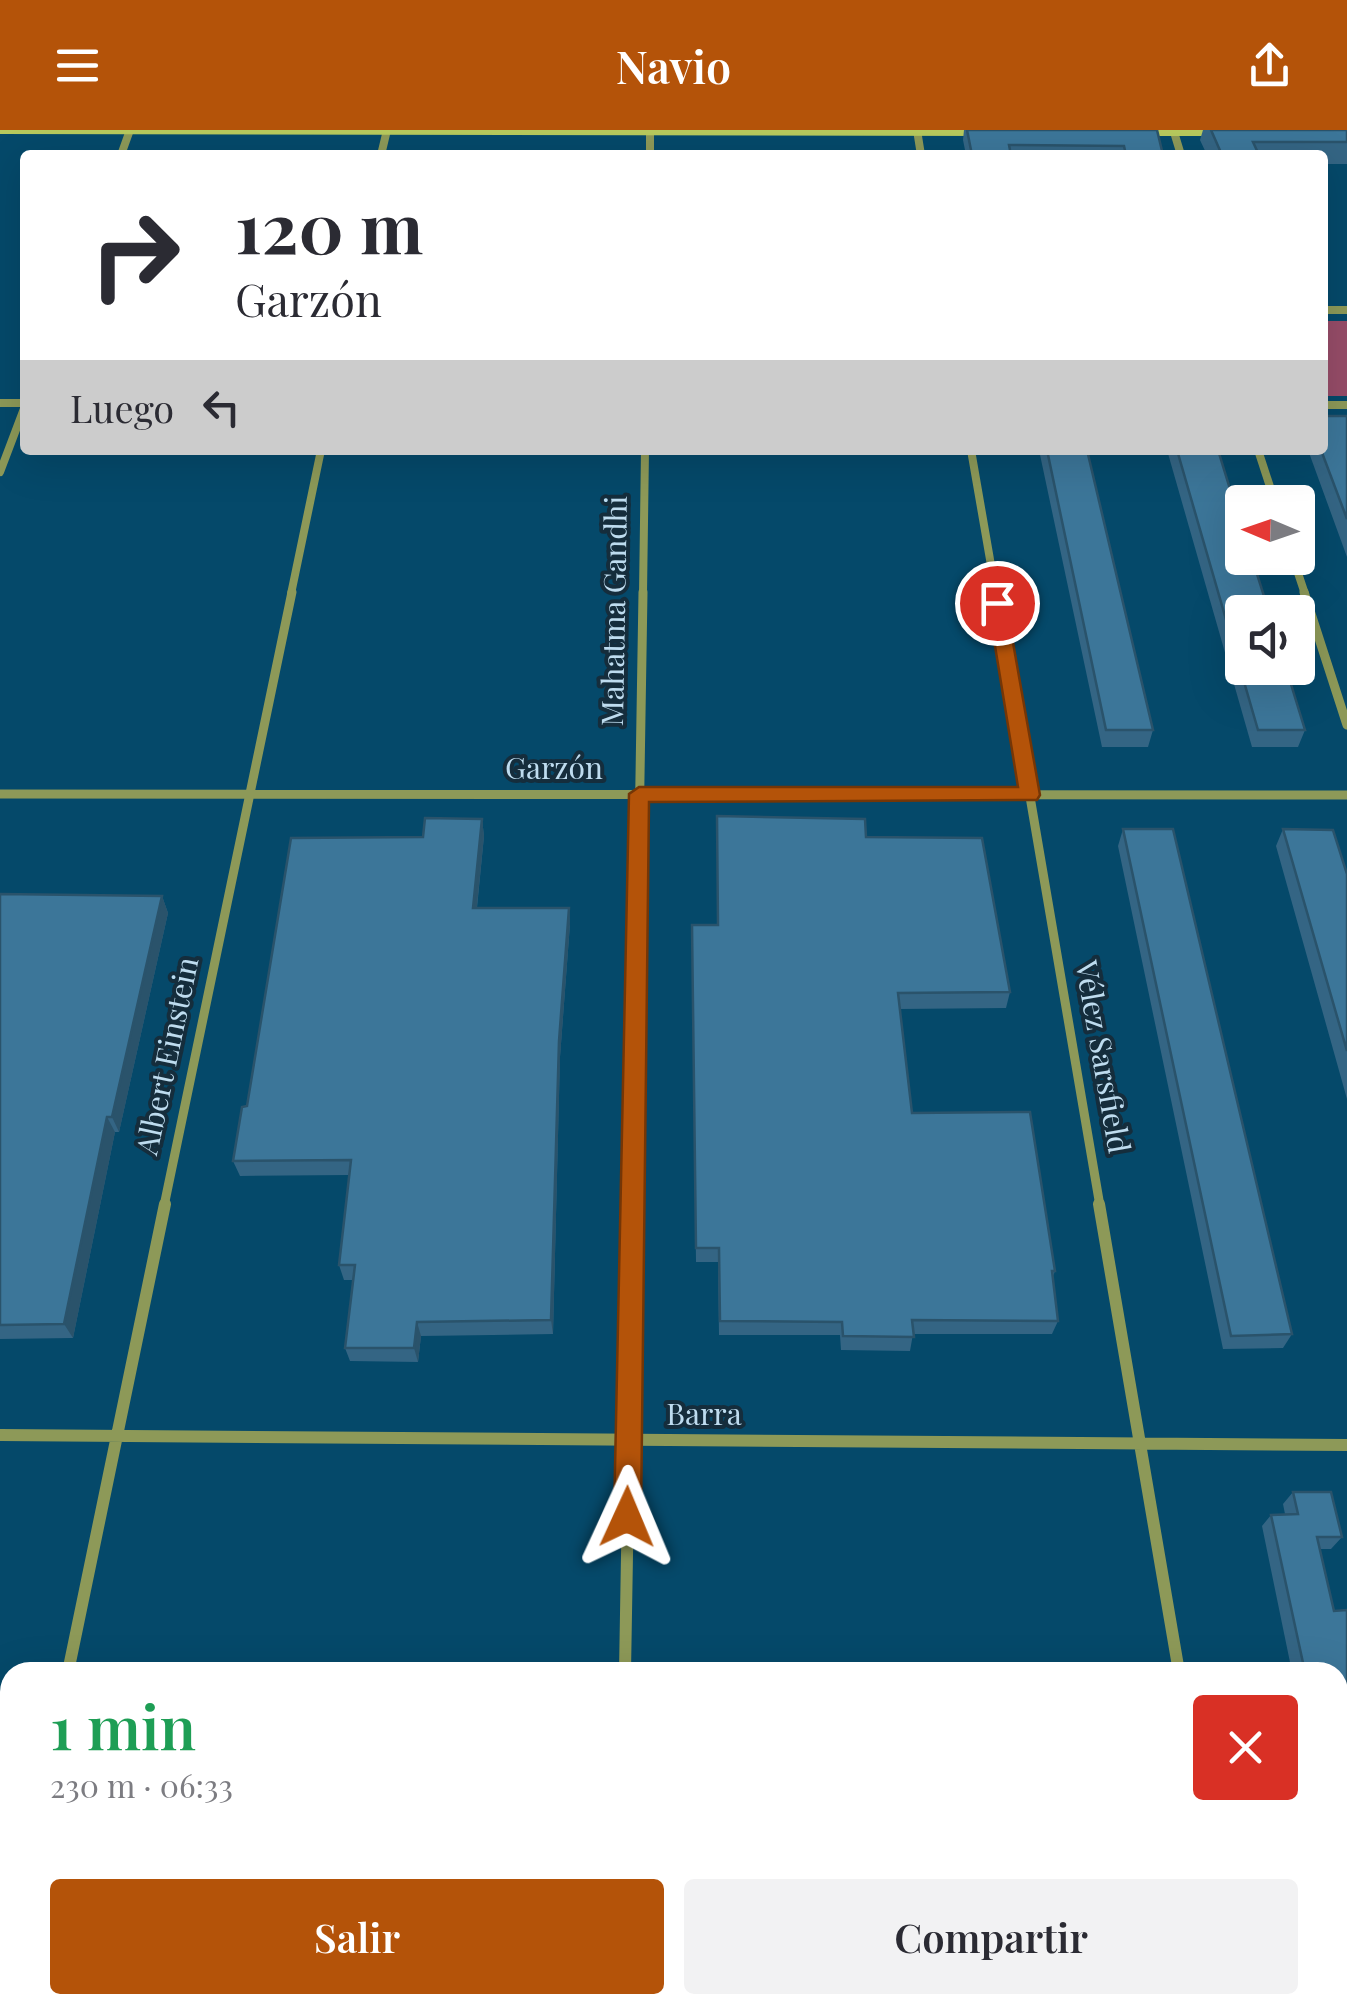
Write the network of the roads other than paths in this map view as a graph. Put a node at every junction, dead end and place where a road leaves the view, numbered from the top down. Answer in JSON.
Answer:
{"nodes":[{"id":1,"x":0,"y":130,"type":"edge"},
{"id":2,"x":130,"y":130,"type":"edge"},
{"id":3,"x":386,"y":130,"type":"edge"},
{"id":4,"x":650,"y":131,"type":"edge"},
{"id":5,"x":917,"y":131,"type":"edge"},
{"id":6,"x":996,"y":132,"type":"edge"},
{"id":7,"x":1115,"y":132,"type":"edge"},
{"id":8,"x":1174,"y":132,"type":"edge"},
{"id":9,"x":1251,"y":132,"type":"edge"},
{"id":10,"x":20,"y":418,"type":"edge"},
{"id":11,"x":320,"y":455,"type":"edge"},
{"id":12,"x":645,"y":455,"type":"edge"},
{"id":13,"x":972,"y":455,"type":"edge"},
{"id":14,"x":1260,"y":455,"type":"edge"},
{"id":15,"x":0,"y":472,"type":"edge"},
{"id":16,"x":1269,"y":485,"type":"edge"},
{"id":17,"x":1298,"y":575,"type":"edge"},
{"id":18,"x":1347,"y":725,"type":"edge"},
{"id":19,"x":0,"y":794,"type":"edge"},
{"id":20,"x":250,"y":794,"type":"junction"},
{"id":21,"x":639,"y":794,"type":"junction"},
{"id":22,"x":1030,"y":795,"type":"junction"},
{"id":23,"x":1347,"y":795,"type":"edge"},
{"id":24,"x":0,"y":1435,"type":"edge"},
{"id":25,"x":117,"y":1436,"type":"junction"},
{"id":26,"x":628,"y":1440,"type":"junction"},
{"id":27,"x":1140,"y":1444,"type":"junction"},
{"id":28,"x":1347,"y":1445,"type":"edge"},
{"id":29,"x":70,"y":1662,"type":"edge"},
{"id":30,"x":625,"y":1662,"type":"edge"},
{"id":31,"x":1177,"y":1662,"type":"edge"}],
"edges":[{"from":1,"to":2,"type":"main road"},
{"from":2,"to":3,"type":"main road"},
{"from":3,"to":4,"type":"main road"},
{"from":4,"to":5,"type":"main road"},
{"from":5,"to":6,"type":"main road"},
{"from":7,"to":8,"type":"main road"},
{"from":8,"to":9,"type":"main road"},
{"from":10,"to":15,"type":"street"},
{"from":11,"to":20,"type":"street","name":"Albert Einstein"},
{"from":12,"to":21,"type":"street","name":"Mahatma Gandhi"},
{"from":13,"to":22,"type":"street","name":"Vélez Sarsfield"},
{"from":14,"to":16,"type":"street"},
{"from":17,"to":18,"type":"street"},
{"from":19,"to":20,"type":"street","name":"Garzón"},
{"from":20,"to":21,"type":"street","name":"Garzón"},
{"from":20,"to":25,"type":"street","name":"Albert Einstein"},
{"from":21,"to":22,"type":"street","name":"Garzón"},
{"from":21,"to":26,"type":"street","name":"Mahatma Gandhi"},
{"from":22,"to":23,"type":"street","name":"Garzón"},
{"from":22,"to":27,"type":"street","name":"Vélez Sarsfield"},
{"from":24,"to":25,"type":"street","name":"Barra"},
{"from":25,"to":26,"type":"street","name":"Barra"},
{"from":25,"to":29,"type":"street","name":"Albert Einstein"},
{"from":26,"to":27,"type":"street","name":"Barra"},
{"from":26,"to":30,"type":"street","name":"Mahatma Gandhi"},
{"from":27,"to":28,"type":"street","name":"Barra"},
{"from":27,"to":31,"type":"street","name":"Vélez Sarsfield"}]}
